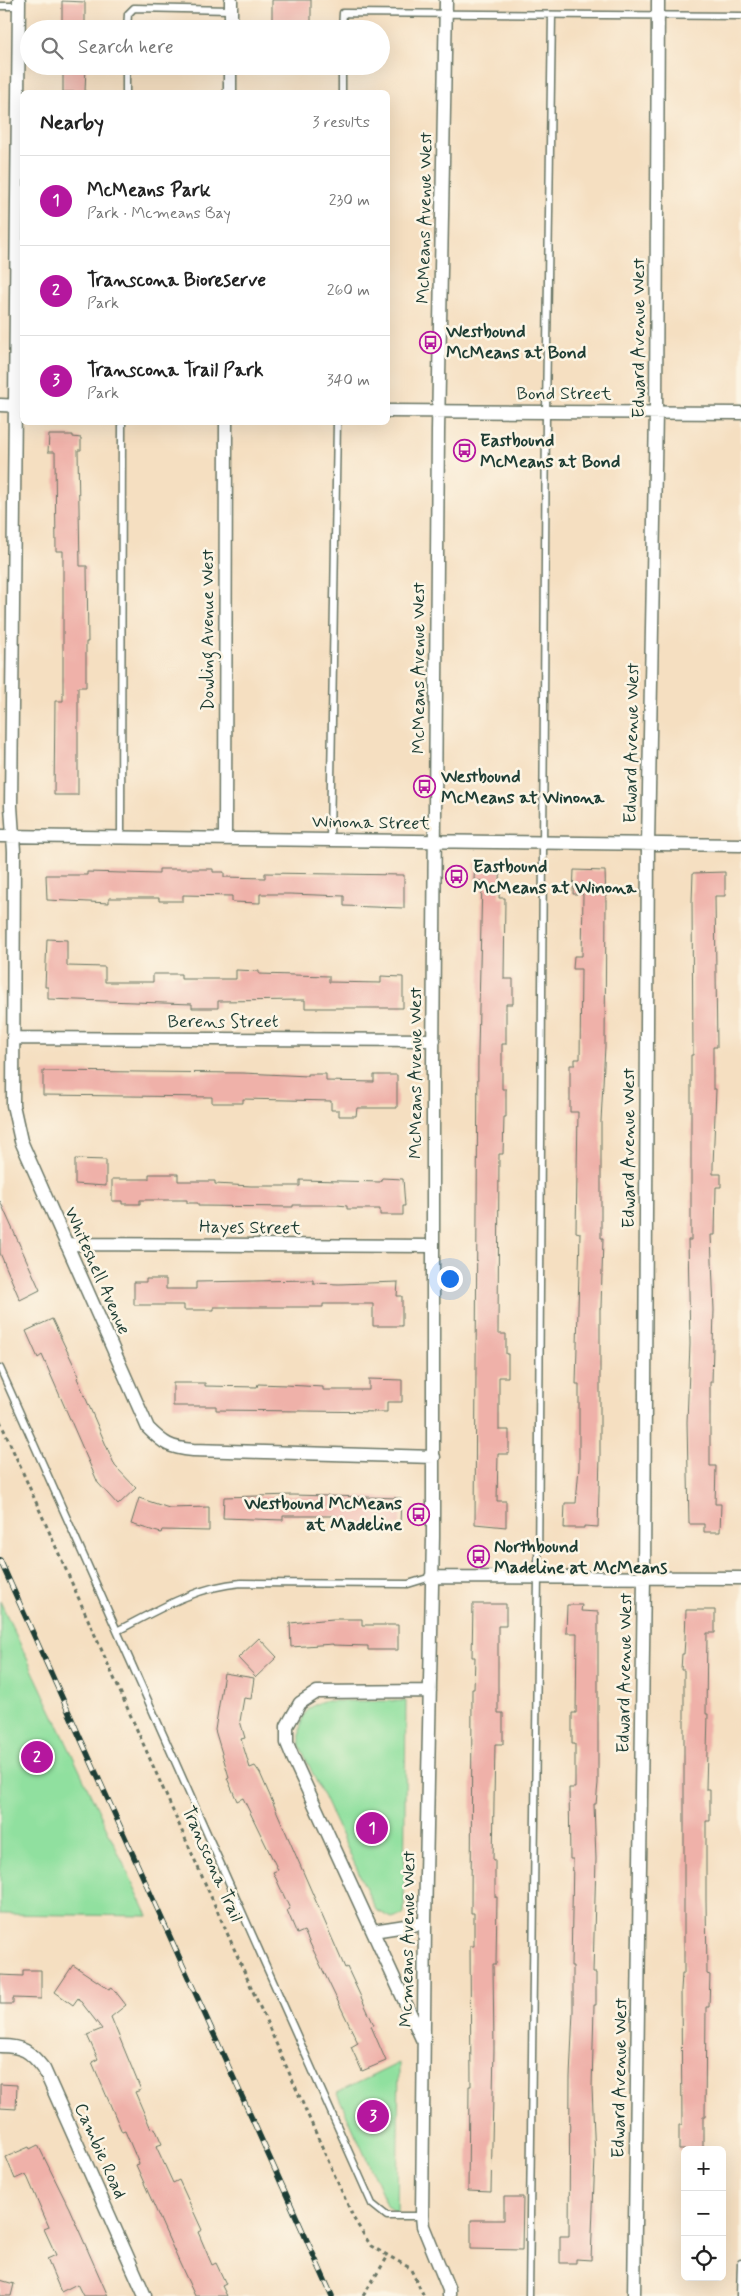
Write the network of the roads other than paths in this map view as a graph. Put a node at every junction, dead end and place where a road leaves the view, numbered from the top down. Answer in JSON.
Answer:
{"nodes":[{"id":1,"x":446,"y":0,"type":"edge"},
{"id":2,"x":658,"y":0,"type":"edge"},
{"id":3,"x":18,"y":3,"type":"edge"},
{"id":4,"x":231,"y":5,"type":"edge"},
{"id":5,"x":0,"y":6,"type":"edge"},
{"id":6,"x":446,"y":14,"type":"junction"},
{"id":7,"x":552,"y":15,"type":"junction"},
{"id":8,"x":658,"y":16,"type":"junction"},
{"id":9,"x":741,"y":16,"type":"edge"},
{"id":10,"x":127,"y":20,"type":"edge"},
{"id":11,"x":231,"y":20,"type":"edge"},
{"id":12,"x":343,"y":20,"type":"edge"},
{"id":13,"x":126,"y":75,"type":"edge"},
{"id":14,"x":230,"y":75,"type":"edge"},
{"id":15,"x":342,"y":75,"type":"edge"},
{"id":16,"x":126,"y":90,"type":"edge"},
{"id":17,"x":230,"y":90,"type":"edge"},
{"id":18,"x":342,"y":90,"type":"edge"},
{"id":19,"x":20,"y":199,"type":"edge"},
{"id":20,"x":0,"y":405,"type":"edge"},
{"id":21,"x":19,"y":406,"type":"edge"},
{"id":22,"x":390,"y":411,"type":"edge"},
{"id":23,"x":439,"y":411,"type":"junction"},
{"id":24,"x":546,"y":412,"type":"junction"},
{"id":25,"x":656,"y":412,"type":"junction"},
{"id":26,"x":741,"y":413,"type":"edge"},
{"id":27,"x":122,"y":425,"type":"edge"},
{"id":28,"x":226,"y":425,"type":"edge"},
{"id":29,"x":337,"y":425,"type":"edge"},
{"id":30,"x":14,"y":835,"type":"junction"},
{"id":31,"x":0,"y":836,"type":"edge"},
{"id":32,"x":121,"y":836,"type":"junction"},
{"id":33,"x":225,"y":838,"type":"junction"},
{"id":34,"x":330,"y":840,"type":"junction"},
{"id":35,"x":436,"y":842,"type":"junction"},
{"id":36,"x":543,"y":843,"type":"junction"},
{"id":37,"x":648,"y":844,"type":"junction"},
{"id":38,"x":741,"y":844,"type":"edge"},
{"id":39,"x":13,"y":1038,"type":"junction"},
{"id":40,"x":434,"y":1040,"type":"junction"},
{"id":41,"x":66,"y":1244,"type":"junction"},
{"id":42,"x":433,"y":1246,"type":"junction"},
{"id":43,"x":0,"y":1368,"type":"edge"},
{"id":44,"x":434,"y":1458,"type":"junction"},
{"id":45,"x":538,"y":1576,"type":"junction"},
{"id":46,"x":431,"y":1577,"type":"junction"},
{"id":47,"x":644,"y":1577,"type":"junction"},
{"id":48,"x":741,"y":1578,"type":"edge"},
{"id":49,"x":117,"y":1632,"type":"junction"},
{"id":50,"x":430,"y":1690,"type":"junction"},
{"id":51,"x":425,"y":1923,"type":"junction"},
{"id":52,"x":372,"y":1931,"type":"junction"},
{"id":53,"x":424,"y":2043,"type":"junction"},
{"id":54,"x":0,"y":2046,"type":"edge"},
{"id":55,"x":422,"y":2216,"type":"junction"},
{"id":56,"x":741,"y":2263,"type":"edge"},
{"id":57,"x":145,"y":2296,"type":"edge"},
{"id":58,"x":449,"y":2296,"type":"edge"},
{"id":59,"x":529,"y":2296,"type":"edge"},
{"id":60,"x":634,"y":2296,"type":"edge"},
{"id":61,"x":740,"y":2296,"type":"edge"}],
"edges":[{"from":1,"to":6,"type":"street","name":"McMeans Avenue West"},
{"from":2,"to":8,"type":"street","name":"Edward Avenue West"},
{"from":3,"to":5,"type":"lane"},
{"from":3,"to":19,"type":"street","name":"Whiteshell Avenue"},
{"from":4,"to":10,"type":"lane"},
{"from":4,"to":11,"type":"street"},
{"from":6,"to":7,"type":"lane"},
{"from":6,"to":12,"type":"lane"},
{"from":6,"to":23,"type":"street","name":"McMeans Avenue West"},
{"from":7,"to":8,"type":"lane"},
{"from":7,"to":24,"type":"lane"},
{"from":8,"to":9,"type":"lane"},
{"from":8,"to":25,"type":"street","name":"Edward Avenue West"},
{"from":13,"to":16,"type":"lane"},
{"from":14,"to":17,"type":"street"},
{"from":15,"to":18,"type":"lane"},
{"from":19,"to":21,"type":"street","name":"Whiteshell Avenue"},
{"from":20,"to":21,"type":"street"},
{"from":21,"to":30,"type":"street","name":"Whiteshell Avenue"},
{"from":22,"to":23,"type":"street","name":"Bond Street"},
{"from":23,"to":24,"type":"street","name":"Bond Street"},
{"from":23,"to":35,"type":"street","name":"McMeans Avenue West"},
{"from":24,"to":25,"type":"street","name":"Bond Street"},
{"from":24,"to":36,"type":"lane"},
{"from":25,"to":26,"type":"street","name":"Bond Street"},
{"from":25,"to":37,"type":"street","name":"Edward Avenue West"},
{"from":27,"to":32,"type":"lane"},
{"from":28,"to":33,"type":"street","name":"Dowling Avenue West"},
{"from":29,"to":34,"type":"lane"},
{"from":30,"to":31,"type":"street","name":"Winona Street"},
{"from":30,"to":32,"type":"street","name":"Winona Street"},
{"from":30,"to":39,"type":"street","name":"Whiteshell Avenue"},
{"from":32,"to":33,"type":"street","name":"Winona Street"},
{"from":33,"to":34,"type":"street","name":"Winona Street"},
{"from":34,"to":35,"type":"street","name":"Winona Street"},
{"from":35,"to":36,"type":"street","name":"Winona Street"},
{"from":35,"to":40,"type":"street","name":"McMeans Avenue West"},
{"from":36,"to":37,"type":"street","name":"Winona Street"},
{"from":36,"to":45,"type":"lane"},
{"from":37,"to":38,"type":"street","name":"Winona Street"},
{"from":37,"to":47,"type":"street","name":"Edward Avenue West"},
{"from":39,"to":40,"type":"street","name":"Berens Street"},
{"from":39,"to":41,"type":"street","name":"Whiteshell Avenue"},
{"from":40,"to":42,"type":"street","name":"McMeans Avenue West"},
{"from":41,"to":42,"type":"street","name":"Hayes Street"},
{"from":41,"to":44,"type":"street","name":"Whiteshell Avenue"},
{"from":42,"to":44,"type":"street","name":"McMeans Avenue West"},
{"from":43,"to":49,"type":"lane"},
{"from":44,"to":46,"type":"street","name":"McMeans Avenue West"},
{"from":45,"to":46,"type":"street"},
{"from":45,"to":47,"type":"street"},
{"from":45,"to":59,"type":"lane"},
{"from":46,"to":49,"type":"lane"},
{"from":46,"to":50,"type":"street","name":"Mcmeans Avenue West"},
{"from":47,"to":48,"type":"street"},
{"from":47,"to":60,"type":"street","name":"Edward Avenue West"},
{"from":49,"to":55,"type":"lane"},
{"from":50,"to":51,"type":"street","name":"Mcmeans Avenue West"},
{"from":50,"to":52,"type":"street"},
{"from":51,"to":52,"type":"street"},
{"from":51,"to":53,"type":"street","name":"Mcmeans Avenue West"},
{"from":52,"to":53,"type":"street"},
{"from":53,"to":55,"type":"street","name":"Mcmeans Avenue West"},
{"from":54,"to":57,"type":"street","name":"Cambie Road"},
{"from":55,"to":58,"type":"street","name":"Mcmeans Avenue West"},
{"from":56,"to":61,"type":"lane"}]}
